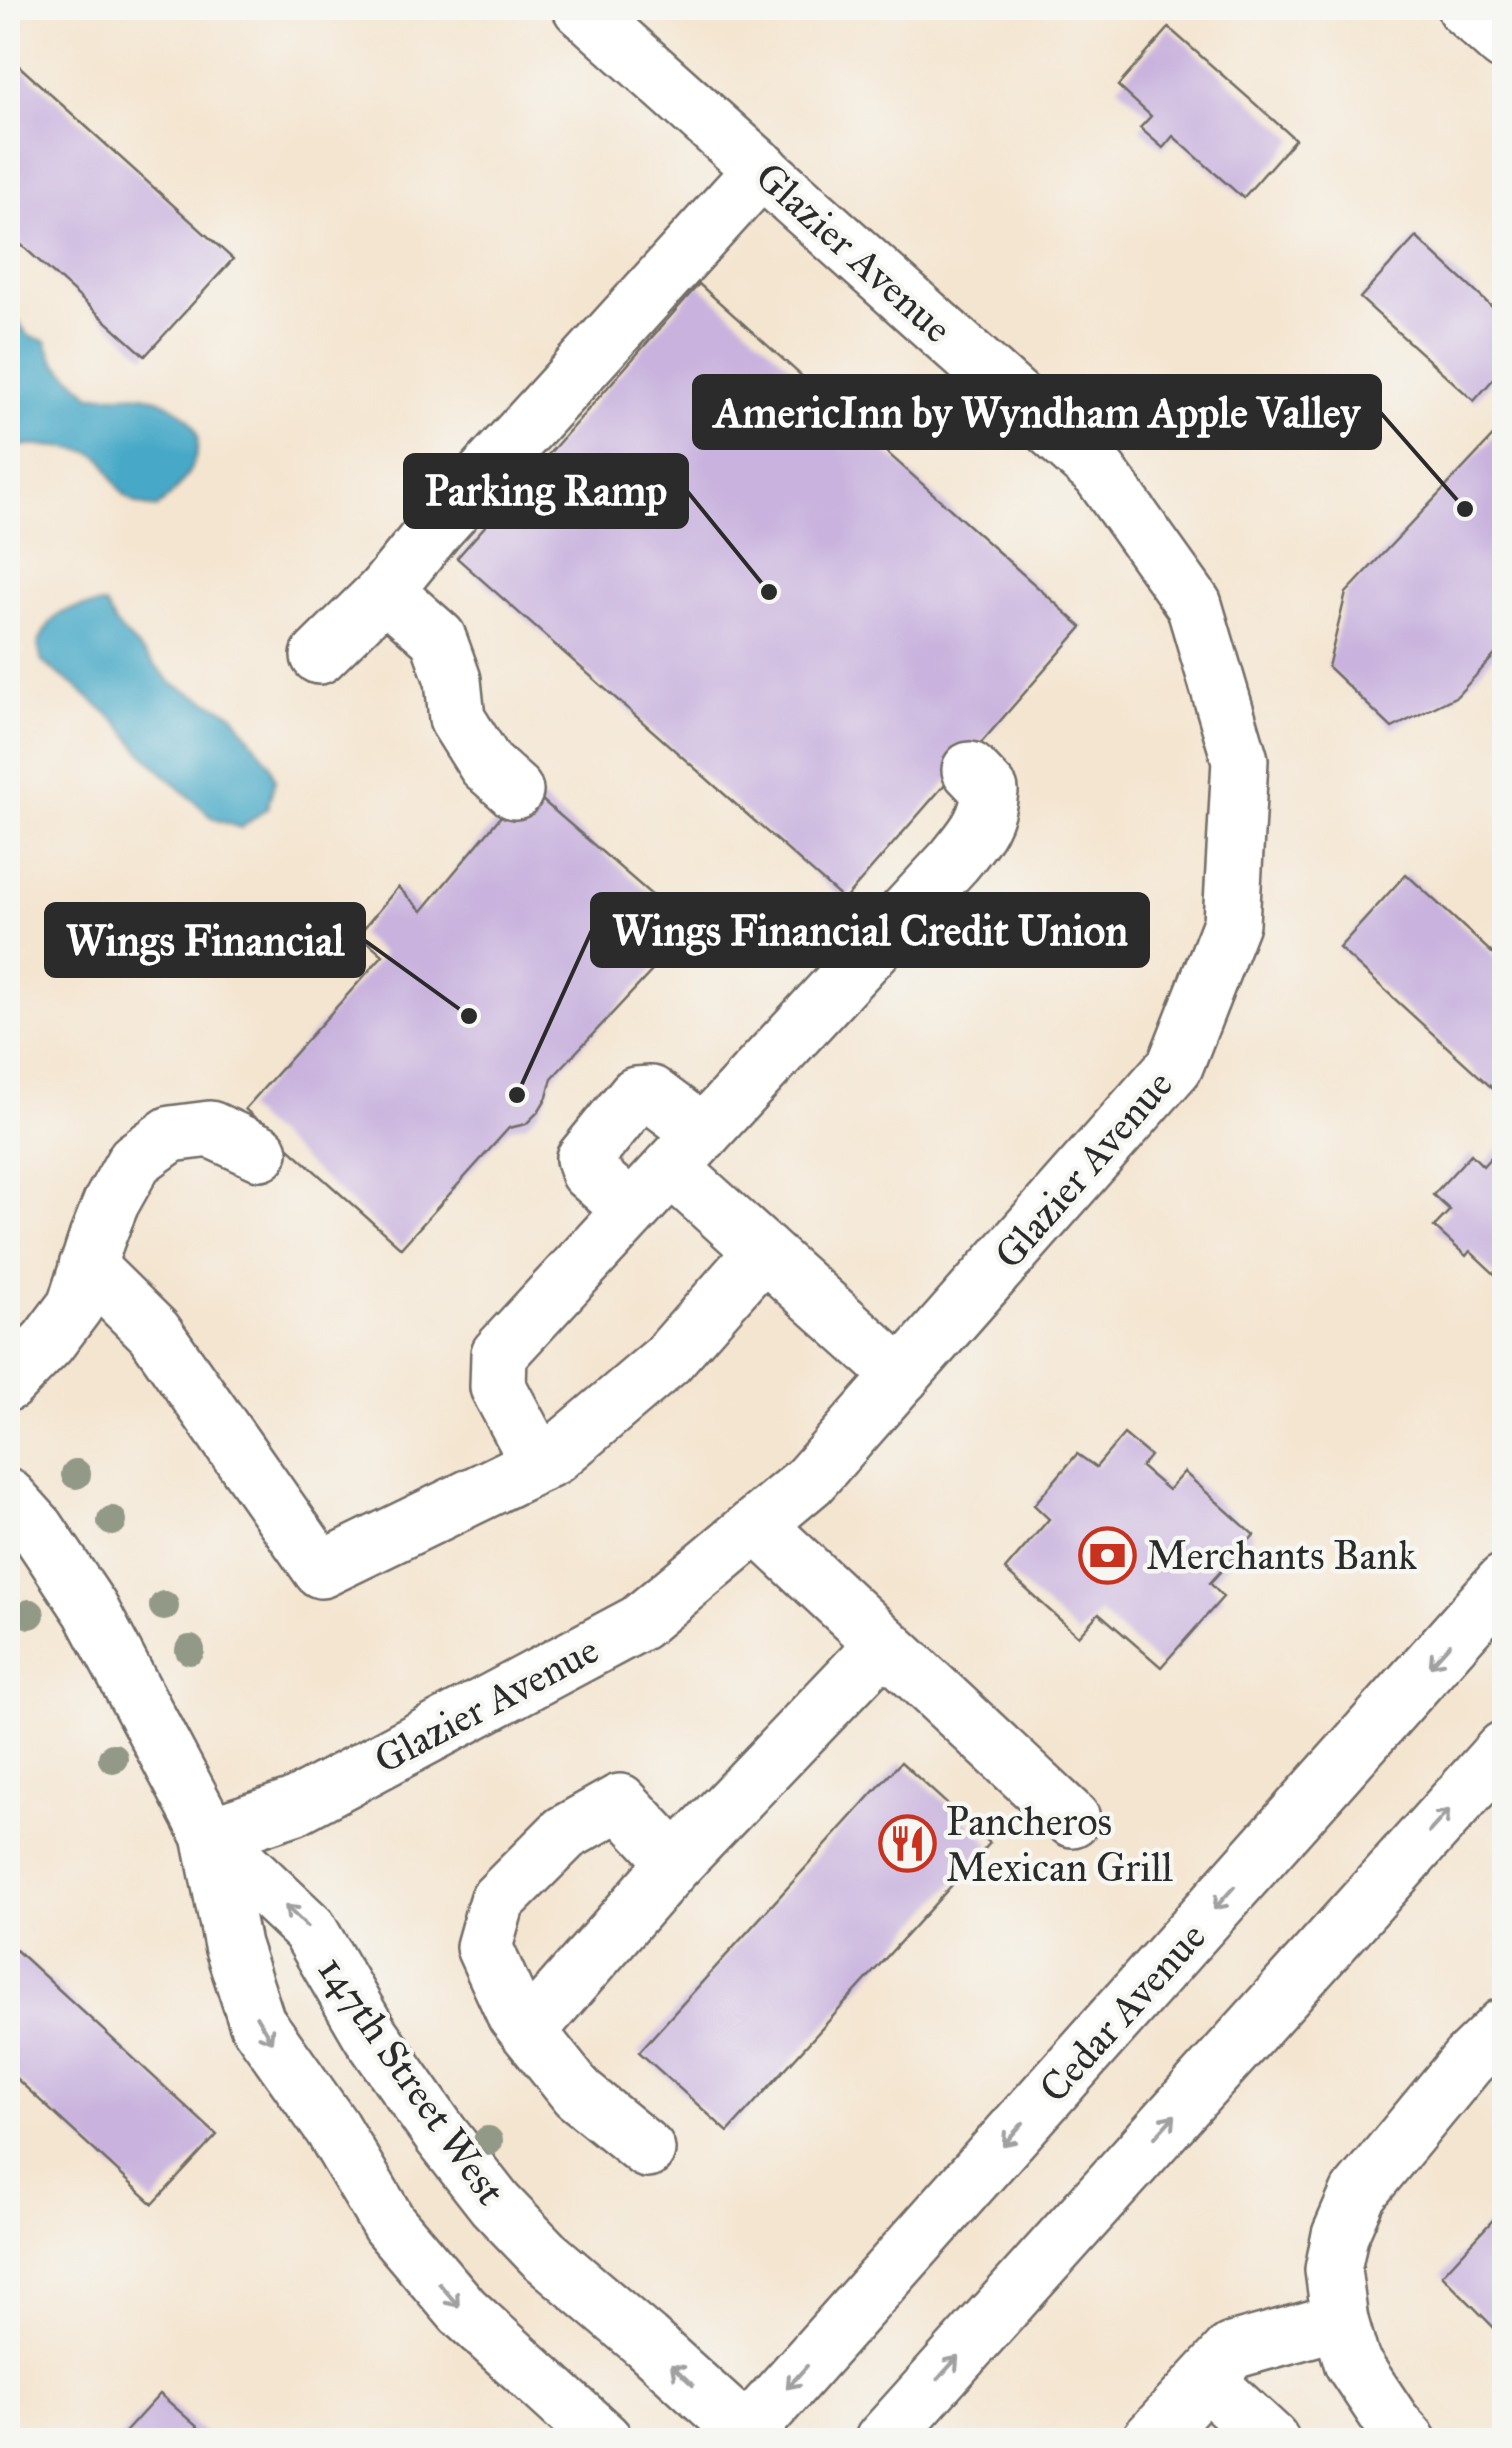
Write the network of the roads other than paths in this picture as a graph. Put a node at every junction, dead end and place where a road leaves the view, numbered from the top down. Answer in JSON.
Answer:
{"nodes":[{"id":1,"x":581,"y":8,"type":"edge"},
{"id":2,"x":1465,"y":8,"type":"edge"},
{"id":3,"x":1504,"y":43,"type":"edge"},
{"id":4,"x":762,"y":169,"type":"junction"},
{"id":5,"x":385,"y":591,"type":"junction"},
{"id":6,"x":319,"y":656,"type":"dead end"},
{"id":7,"x":970,"y":770,"type":"dead end"},
{"id":8,"x":515,"y":791,"type":"dead end"},
{"id":9,"x":687,"y":1150,"type":"junction"},
{"id":10,"x":260,"y":1152,"type":"dead end"},
{"id":11,"x":631,"y":1210,"type":"junction"},
{"id":12,"x":763,"y":1251,"type":"junction"},
{"id":13,"x":86,"y":1266,"type":"junction"},
{"id":14,"x":902,"y":1376,"type":"junction"},
{"id":15,"x":8,"y":1383,"type":"edge"},
{"id":16,"x":539,"y":1464,"type":"junction"},
{"id":17,"x":8,"y":1497,"type":"edge"},
{"id":18,"x":757,"y":1525,"type":"junction"},
{"id":19,"x":1504,"y":1582,"type":"edge"},
{"id":20,"x":884,"y":1644,"type":"junction"},
{"id":21,"x":1504,"y":1750,"type":"edge"},
{"id":22,"x":1072,"y":1819,"type":"dead end"},
{"id":23,"x":210,"y":1835,"type":"junction"},
{"id":24,"x":682,"y":1855,"type":"junction"},
{"id":25,"x":1504,"y":2026,"type":"edge"},
{"id":26,"x":528,"y":2031,"type":"junction"},
{"id":27,"x":647,"y":2150,"type":"dead end"},
{"id":28,"x":1340,"y":2322,"type":"junction"},
{"id":29,"x":1206,"y":2380,"type":"junction"},
{"id":30,"x":747,"y":2438,"type":"edge"},
{"id":31,"x":604,"y":2440,"type":"edge"},
{"id":32,"x":882,"y":2440,"type":"edge"},
{"id":33,"x":1150,"y":2440,"type":"edge"},
{"id":34,"x":1271,"y":2440,"type":"edge"},
{"id":35,"x":1408,"y":2440,"type":"edge"}],
"edges":[{"from":1,"to":4,"type":"main road","name":"Glazier Avenue"},
{"from":2,"to":3,"type":"main road"},
{"from":4,"to":5,"type":"main road"},
{"from":4,"to":14,"type":"main road","name":"Glazier Avenue"},
{"from":5,"to":6,"type":"main road"},
{"from":5,"to":8,"type":"main road"},
{"from":7,"to":9,"type":"main road"},
{"from":9,"to":11,"type":"main road"},
{"from":9,"to":11,"type":"main road"},
{"from":9,"to":12,"type":"main road"},
{"from":10,"to":13,"type":"main road"},
{"from":11,"to":16,"type":"main road"},
{"from":12,"to":14,"type":"main road"},
{"from":12,"to":16,"type":"main road"},
{"from":13,"to":15,"type":"main road"},
{"from":13,"to":16,"type":"main road"},
{"from":14,"to":18,"type":"main road","name":"Glazier Avenue"},
{"from":17,"to":23,"type":"main road","name":"147th Street West"},
{"from":18,"to":20,"type":"main road"},
{"from":18,"to":23,"type":"main road","name":"Glazier Avenue"},
{"from":19,"to":30,"type":"main road","name":"Cedar Avenue","one_way":true},
{"from":20,"to":22,"type":"main road"},
{"from":20,"to":24,"type":"main road"},
{"from":32,"to":21,"type":"main road","one_way":true},
{"from":30,"to":23,"type":"main road","name":"147th Street West","one_way":true},
{"from":23,"to":31,"type":"main road","name":"147th Street West","one_way":true},
{"from":24,"to":26,"type":"main road"},
{"from":24,"to":26,"type":"main road"},
{"from":25,"to":28,"type":"main road"},
{"from":26,"to":27,"type":"main road"},
{"from":28,"to":29,"type":"main road"},
{"from":28,"to":35,"type":"main road"},
{"from":29,"to":33,"type":"main road"},
{"from":29,"to":34,"type":"main road"}]}
